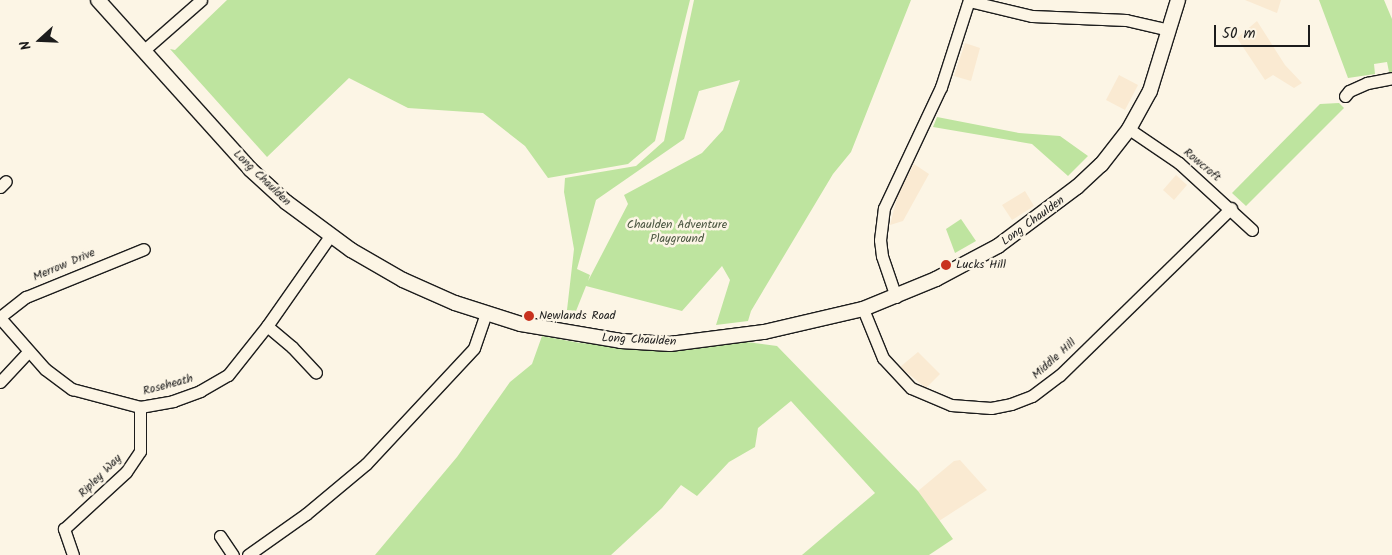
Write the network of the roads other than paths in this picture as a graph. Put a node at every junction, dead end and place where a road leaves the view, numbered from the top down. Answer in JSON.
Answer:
{"nodes":[{"id":1,"x":98,"y":0,"type":"edge"},
{"id":2,"x":201,"y":0,"type":"edge"},
{"id":3,"x":969,"y":0,"type":"edge"},
{"id":4,"x":1178,"y":0,"type":"edge"},
{"id":5,"x":1169,"y":30,"type":"junction"},
{"id":6,"x":143,"y":51,"type":"junction"},
{"id":7,"x":1392,"y":78,"type":"edge"},
{"id":8,"x":1345,"y":96,"type":"dead end"},
{"id":9,"x":1129,"y":129,"type":"junction"},
{"id":10,"x":1231,"y":208,"type":"junction"},
{"id":11,"x":1252,"y":230,"type":"dead end"},
{"id":12,"x":330,"y":236,"type":"junction"},
{"id":13,"x":144,"y":248,"type":"dead end"},
{"id":14,"x":896,"y":297,"type":"junction"},
{"id":15,"x":863,"y":309,"type":"junction"},
{"id":16,"x":486,"y":313,"type":"junction"},
{"id":17,"x":0,"y":318,"type":"edge"},
{"id":18,"x":267,"y":326,"type":"junction"},
{"id":19,"x":28,"y":352,"type":"junction"},
{"id":20,"x":316,"y":373,"type":"dead end"},
{"id":21,"x":0,"y":382,"type":"edge"},
{"id":22,"x":140,"y":407,"type":"junction"},
{"id":23,"x":220,"y":536,"type":"dead end"},
{"id":24,"x":73,"y":555,"type":"edge"},
{"id":25,"x":233,"y":555,"type":"edge"},
{"id":26,"x":248,"y":555,"type":"edge"}],
"edges":[{"from":1,"to":6,"type":"street","name":"Long Chaulden"},
{"from":2,"to":6,"type":"street"},
{"from":3,"to":5,"type":"street"},
{"from":3,"to":14,"type":"street"},
{"from":4,"to":5,"type":"street","name":"Long Chaulden"},
{"from":5,"to":9,"type":"street","name":"Long Chaulden"},
{"from":6,"to":12,"type":"street","name":"Long Chaulden"},
{"from":7,"to":8,"type":"street"},
{"from":9,"to":10,"type":"street","name":"Rowcroft"},
{"from":9,"to":14,"type":"street","name":"Long Chaulden"},
{"from":10,"to":11,"type":"street","name":"Rowcroft"},
{"from":10,"to":15,"type":"street","name":"Middle Hill"},
{"from":12,"to":16,"type":"street","name":"Long Chaulden"},
{"from":12,"to":18,"type":"street","name":"Roseheath"},
{"from":13,"to":17,"type":"street","name":"Merrow Drive"},
{"from":14,"to":15,"type":"street","name":"Long Chaulden"},
{"from":15,"to":16,"type":"street","name":"Long Chaulden"},
{"from":16,"to":26,"type":"street"},
{"from":17,"to":19,"type":"street","name":"Roseheath"},
{"from":18,"to":20,"type":"street"},
{"from":18,"to":22,"type":"street","name":"Roseheath"},
{"from":19,"to":21,"type":"street"},
{"from":19,"to":22,"type":"street","name":"Roseheath"},
{"from":22,"to":24,"type":"street","name":"Ripley Way"},
{"from":23,"to":25,"type":"street"}]}
